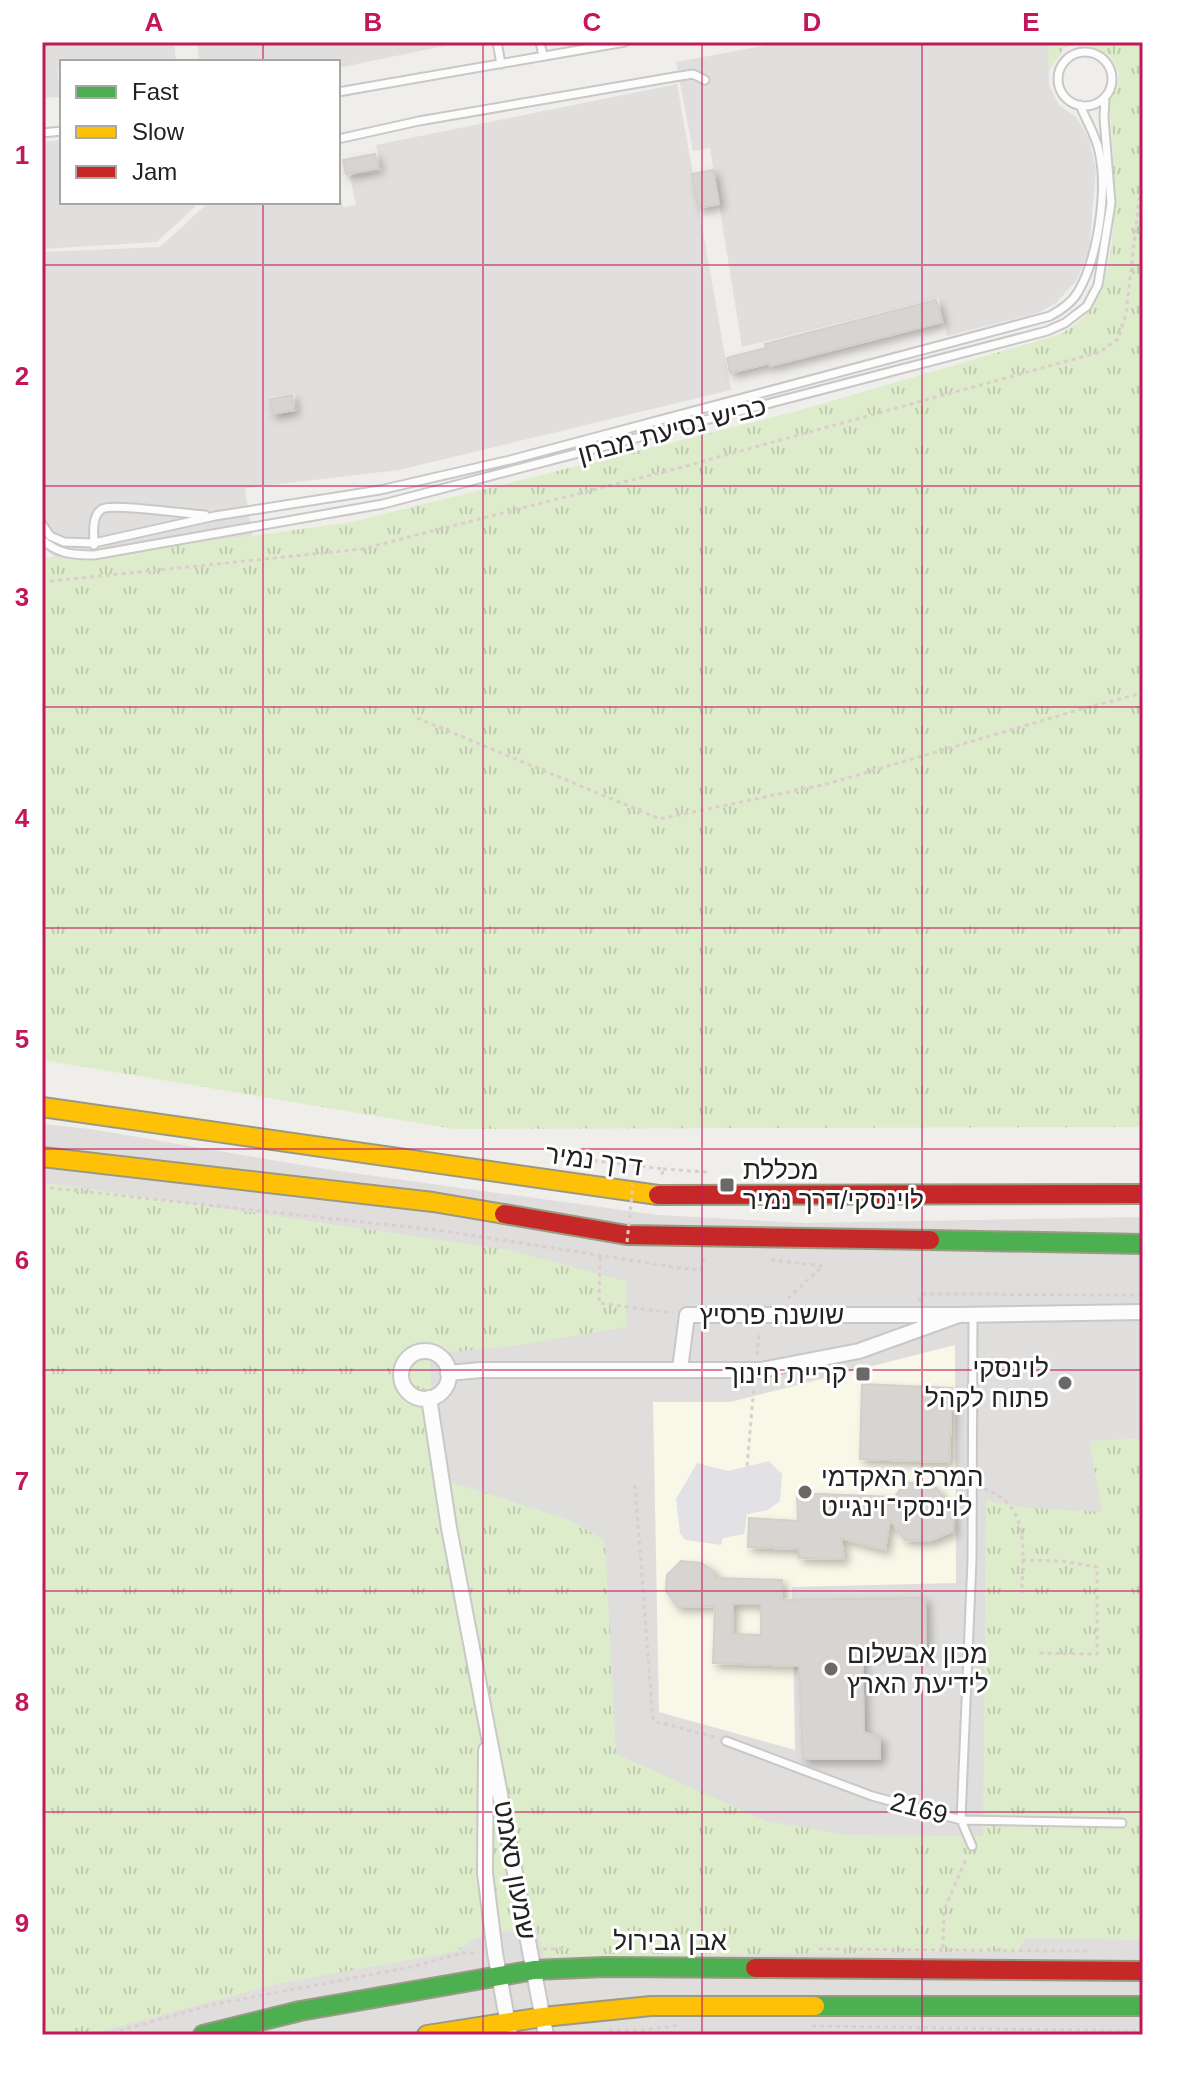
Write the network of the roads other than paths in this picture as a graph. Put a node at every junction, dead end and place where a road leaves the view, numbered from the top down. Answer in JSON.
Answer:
{"nodes":[{"id":1,"x":497,"y":42,"type":"edge"},
{"id":2,"x":540,"y":42,"type":"edge"},
{"id":3,"x":625,"y":42,"type":"edge"},
{"id":4,"x":543,"y":56,"type":"junction"},
{"id":5,"x":501,"y":64,"type":"junction"},
{"id":6,"x":705,"y":80,"type":"dead end"},
{"id":7,"x":340,"y":92,"type":"edge"},
{"id":8,"x":1105,"y":97,"type":"junction"},
{"id":9,"x":1080,"y":105,"type":"junction"},
{"id":10,"x":340,"y":139,"type":"edge"},
{"id":11,"x":215,"y":516,"type":"junction"},
{"id":12,"x":42,"y":524,"type":"edge"},
{"id":13,"x":42,"y":540,"type":"edge"},
{"id":14,"x":94,"y":543,"type":"junction"},
{"id":15,"x":94,"y":555,"type":"junction"},
{"id":16,"x":42,"y":1107,"type":"edge"},
{"id":17,"x":42,"y":1157,"type":"edge"},
{"id":18,"x":1143,"y":1194,"type":"edge"},
{"id":19,"x":1143,"y":1244,"type":"edge"},
{"id":20,"x":1143,"y":1312,"type":"edge"},
{"id":21,"x":966,"y":1315,"type":"junction"},
{"id":22,"x":680,"y":1369,"type":"junction"},
{"id":23,"x":448,"y":1373,"type":"junction"},
{"id":24,"x":429,"y":1398,"type":"junction"},
{"id":25,"x":484,"y":1705,"type":"junction"},
{"id":26,"x":726,"y":1741,"type":"road end"},
{"id":27,"x":961,"y":1820,"type":"junction"},
{"id":28,"x":1122,"y":1823,"type":"dead end"},
{"id":29,"x":972,"y":1846,"type":"road end"},
{"id":30,"x":534,"y":1970,"type":"junction"},
{"id":31,"x":1143,"y":1971,"type":"edge"},
{"id":32,"x":499,"y":1975,"type":"junction"},
{"id":33,"x":1143,"y":2006,"type":"edge"},
{"id":34,"x":545,"y":2026,"type":"edge"},
{"id":35,"x":509,"y":2029,"type":"edge"},
{"id":36,"x":203,"y":2035,"type":"edge"},
{"id":37,"x":427,"y":2035,"type":"edge"}],
"edges":[{"from":1,"to":5,"type":"lane"},
{"from":2,"to":4,"type":"lane"},
{"from":3,"to":4,"type":"lane"},
{"from":4,"to":5,"type":"lane"},
{"from":5,"to":7,"type":"lane"},
{"from":6,"to":10,"type":"lane"},
{"from":8,"to":9,"type":"lane"},
{"from":8,"to":9,"type":"lane"},
{"from":8,"to":15,"type":"lane","name":"כביש נסיעת מבחן"},
{"from":9,"to":11,"type":"lane","name":"כביש נסיעת מבחן"},
{"from":11,"to":14,"type":"lane","name":"כביש נסיעת מבחן"},
{"from":11,"to":14,"type":"lane"},
{"from":12,"to":14,"type":"lane","name":"כביש נסיעת מבחן"},
{"from":13,"to":15,"type":"lane","name":"כביש נסיעת מבחן"},
{"from":14,"to":15,"type":"lane"},
{"from":16,"to":18,"type":"main road","name":"דרך נמיר"},
{"from":17,"to":19,"type":"main road"},
{"from":20,"to":21,"type":"street","name":"שושנה פרסיץ"},
{"from":21,"to":22,"type":"street"},
{"from":21,"to":22,"type":"street","name":"שושנה פרסיץ"},
{"from":21,"to":27,"type":"lane"},
{"from":22,"to":23,"type":"street"},
{"from":23,"to":24,"type":"street"},
{"from":23,"to":24,"type":"street"},
{"from":24,"to":25,"type":"street","name":"שמעון סאמט"},
{"from":25,"to":30,"type":"street","name":"שמעון סאמט"},
{"from":25,"to":32,"type":"street","name":"שמעון סאמט"},
{"from":26,"to":27,"type":"lane","name":"2169"},
{"from":27,"to":28,"type":"lane","name":"2169"},
{"from":27,"to":29,"type":"lane"},
{"from":30,"to":31,"type":"main road","name":"אבן גבירול"},
{"from":30,"to":32,"type":"main road","name":"אבן גבירול"},
{"from":30,"to":34,"type":"street","name":"שמעון סאמט"},
{"from":32,"to":35,"type":"street","name":"שמעון סאמט"},
{"from":32,"to":36,"type":"main road","name":"אבן גבירול"},
{"from":33,"to":34,"type":"main road"},
{"from":34,"to":35,"type":"main road"},
{"from":35,"to":37,"type":"main road"}]}
